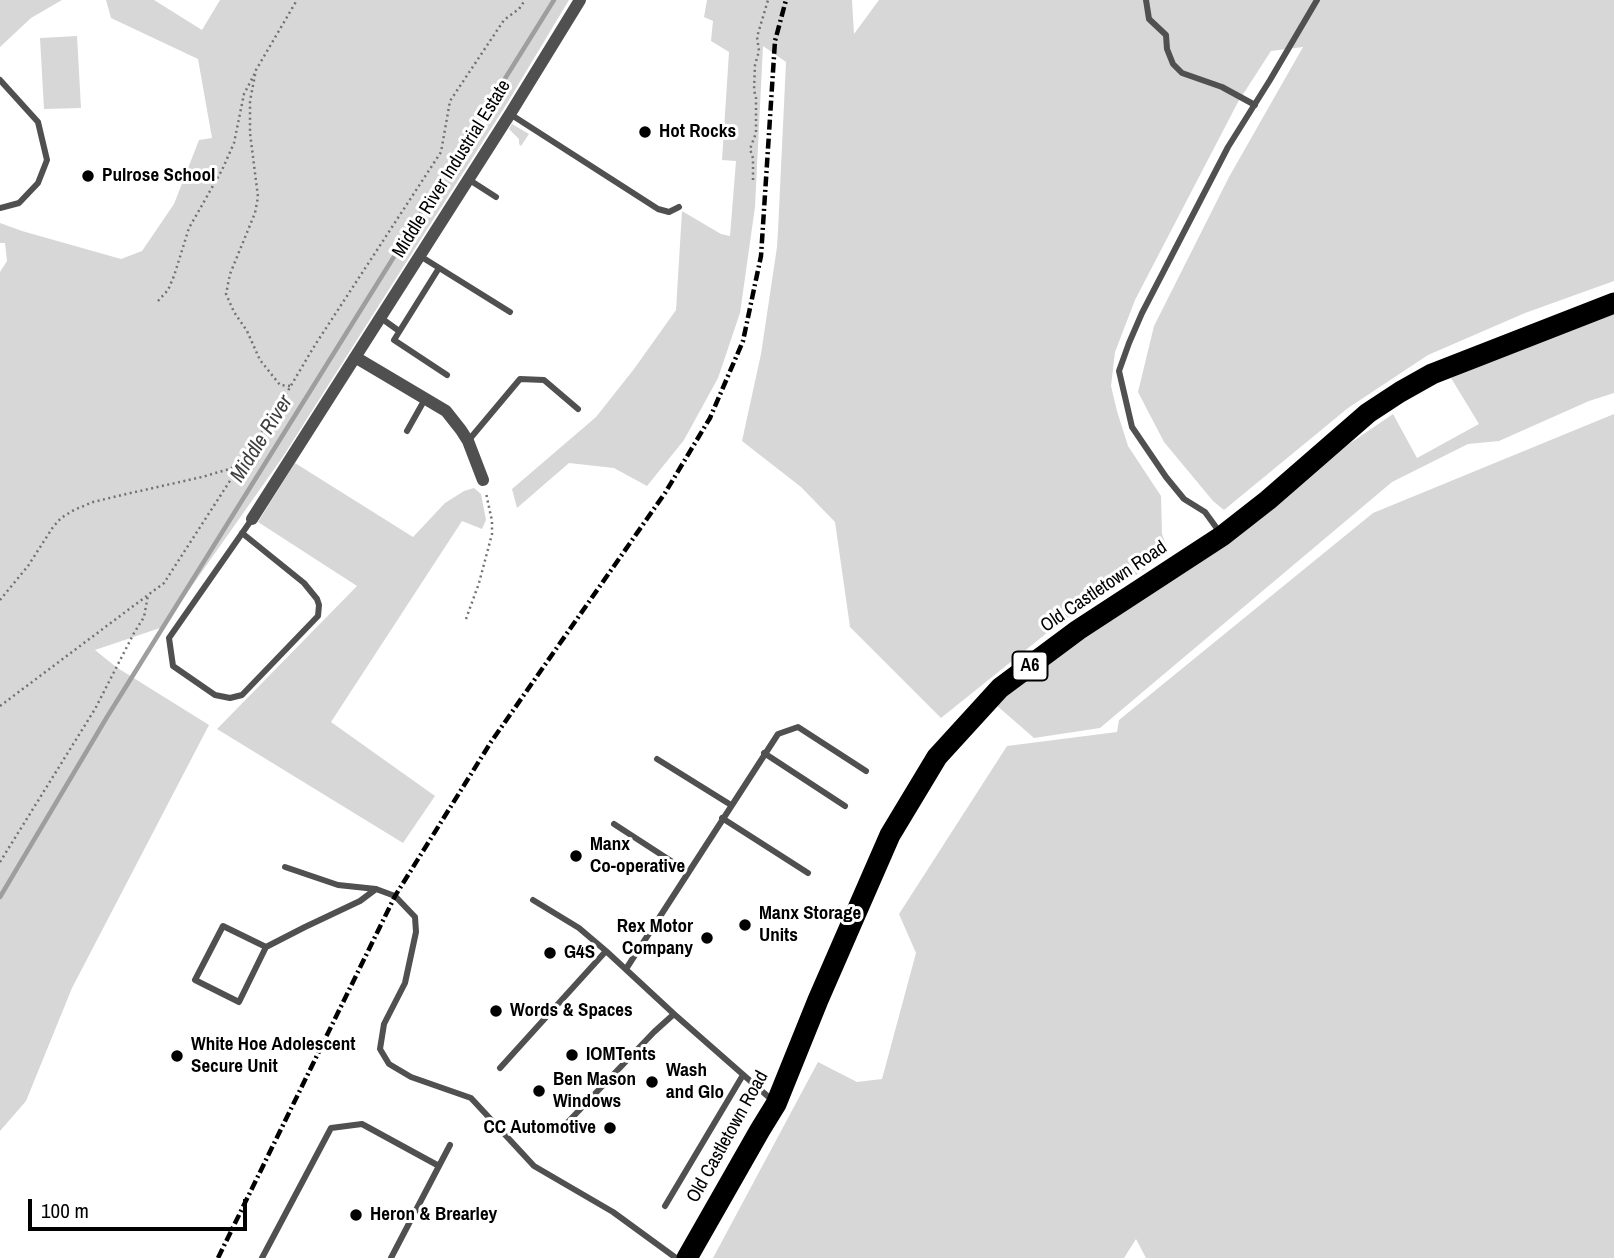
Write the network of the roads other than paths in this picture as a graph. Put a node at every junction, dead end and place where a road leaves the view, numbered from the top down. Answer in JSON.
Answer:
{"nodes":[{"id":1,"x":580,"y":0,"type":"edge"},
{"id":2,"x":1146,"y":0,"type":"edge"},
{"id":3,"x":1317,"y":0,"type":"edge"},
{"id":4,"x":0,"y":80,"type":"edge"},
{"id":5,"x":1255,"y":105,"type":"junction"},
{"id":6,"x":510,"y":114,"type":"junction"},
{"id":7,"x":468,"y":179,"type":"junction"},
{"id":8,"x":496,"y":197,"type":"dead end"},
{"id":9,"x":0,"y":208,"type":"edge"},
{"id":10,"x":679,"y":208,"type":"dead end"},
{"id":11,"x":420,"y":256,"type":"junction"},
{"id":12,"x":439,"y":268,"type":"junction"},
{"id":13,"x":1614,"y":303,"type":"edge"},
{"id":14,"x":510,"y":312,"type":"dead end"},
{"id":15,"x":380,"y":318,"type":"junction"},
{"id":16,"x":399,"y":331,"type":"junction"},
{"id":17,"x":355,"y":357,"type":"junction"},
{"id":18,"x":447,"y":374,"type":"dead end"},
{"id":19,"x":425,"y":398,"type":"junction"},
{"id":20,"x":578,"y":409,"type":"dead end"},
{"id":21,"x":407,"y":431,"type":"dead end"},
{"id":22,"x":468,"y":441,"type":"junction"},
{"id":23,"x":483,"y":480,"type":"road end"},
{"id":24,"x":252,"y":519,"type":"joint"},
{"id":25,"x":242,"y":533,"type":"junction"},
{"id":26,"x":1222,"y":536,"type":"junction"},
{"id":27,"x":764,"y":752,"type":"junction"},
{"id":28,"x":657,"y":759,"type":"dead end"},
{"id":29,"x":866,"y":771,"type":"dead end"},
{"id":30,"x":731,"y":805,"type":"junction"},
{"id":31,"x":845,"y":806,"type":"dead end"},
{"id":32,"x":722,"y":818,"type":"junction"},
{"id":33,"x":614,"y":824,"type":"dead end"},
{"id":34,"x":285,"y":867,"type":"dead end"},
{"id":35,"x":688,"y":872,"type":"junction"},
{"id":36,"x":808,"y":873,"type":"dead end"},
{"id":37,"x":376,"y":888,"type":"junction"},
{"id":38,"x":533,"y":900,"type":"dead end"},
{"id":39,"x":266,"y":947,"type":"junction"},
{"id":40,"x":606,"y":951,"type":"junction"},
{"id":41,"x":626,"y":969,"type":"junction"},
{"id":42,"x":674,"y":1014,"type":"junction"},
{"id":43,"x":500,"y":1068,"type":"dead end"},
{"id":44,"x":743,"y":1075,"type":"junction"},
{"id":45,"x":776,"y":1104,"type":"junction"},
{"id":46,"x":567,"y":1123,"type":"dead end"},
{"id":47,"x":450,"y":1145,"type":"dead end"},
{"id":48,"x":439,"y":1166,"type":"junction"},
{"id":49,"x":665,"y":1206,"type":"dead end"},
{"id":50,"x":262,"y":1258,"type":"edge"},
{"id":51,"x":391,"y":1258,"type":"edge"},
{"id":52,"x":676,"y":1258,"type":"edge"},
{"id":53,"x":687,"y":1258,"type":"edge"}],
"edges":[{"from":1,"to":6,"type":"street","name":"Middle River Industrial Estate"},
{"from":2,"to":5,"type":"lane"},
{"from":3,"to":5,"type":"lane"},
{"from":4,"to":9,"type":"lane"},
{"from":5,"to":26,"type":"lane"},
{"from":6,"to":7,"type":"street","name":"Middle River Industrial Estate"},
{"from":6,"to":10,"type":"lane"},
{"from":7,"to":8,"type":"lane"},
{"from":7,"to":11,"type":"street","name":"Middle River Industrial Estate"},
{"from":11,"to":12,"type":"lane"},
{"from":11,"to":15,"type":"street","name":"Middle River Industrial Estate"},
{"from":12,"to":14,"type":"lane"},
{"from":12,"to":16,"type":"lane"},
{"from":13,"to":26,"type":"highway","name":"Old Castletown Road","number":"A6"},
{"from":15,"to":16,"type":"lane"},
{"from":15,"to":17,"type":"street","name":"Middle River Industrial Estate"},
{"from":16,"to":18,"type":"lane"},
{"from":17,"to":19,"type":"street"},
{"from":17,"to":24,"type":"street","name":"Middle River Industrial Estate"},
{"from":19,"to":21,"type":"lane"},
{"from":19,"to":22,"type":"street"},
{"from":20,"to":22,"type":"lane"},
{"from":22,"to":23,"type":"street"},
{"from":24,"to":25,"type":"lane"},
{"from":25,"to":25,"type":"lane"},
{"from":26,"to":45,"type":"highway","name":"Old Castletown Road","number":"A6"},
{"from":27,"to":29,"type":"lane"},
{"from":27,"to":30,"type":"lane"},
{"from":27,"to":31,"type":"lane"},
{"from":28,"to":30,"type":"lane"},
{"from":30,"to":32,"type":"lane"},
{"from":32,"to":35,"type":"lane"},
{"from":32,"to":36,"type":"lane"},
{"from":33,"to":35,"type":"lane"},
{"from":34,"to":37,"type":"lane"},
{"from":35,"to":41,"type":"lane"},
{"from":37,"to":39,"type":"lane"},
{"from":37,"to":52,"type":"lane"},
{"from":38,"to":40,"type":"lane"},
{"from":39,"to":39,"type":"lane"},
{"from":40,"to":41,"type":"lane"},
{"from":40,"to":43,"type":"lane"},
{"from":41,"to":42,"type":"lane"},
{"from":42,"to":44,"type":"lane"},
{"from":42,"to":46,"type":"lane"},
{"from":44,"to":45,"type":"lane"},
{"from":44,"to":49,"type":"lane"},
{"from":45,"to":53,"type":"highway","name":"Old Castletown Road","number":"A6"},
{"from":47,"to":48,"type":"lane"},
{"from":48,"to":50,"type":"lane"},
{"from":48,"to":51,"type":"lane"}]}
